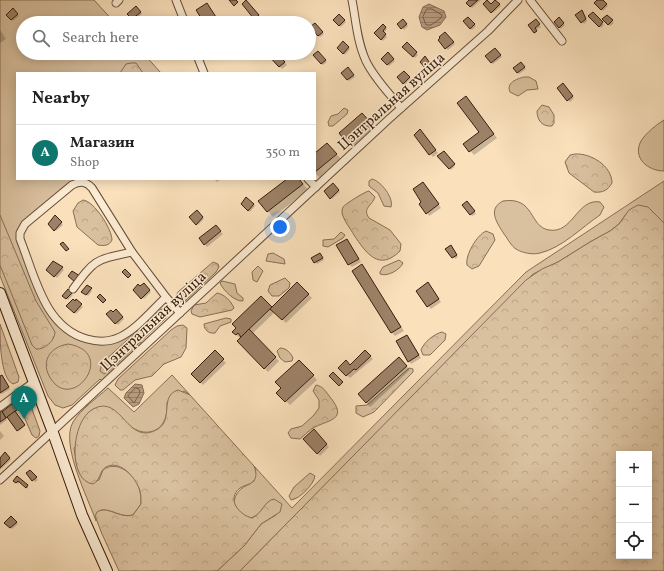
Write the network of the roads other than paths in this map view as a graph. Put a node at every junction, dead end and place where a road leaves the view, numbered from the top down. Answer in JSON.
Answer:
{"nodes":[{"id":1,"x":176,"y":0,"type":"edge"},
{"id":2,"x":352,"y":0,"type":"edge"},
{"id":3,"x":518,"y":0,"type":"edge"},
{"id":4,"x":530,"y":0,"type":"edge"},
{"id":5,"x":182,"y":16,"type":"edge"},
{"id":6,"x":562,"y":41,"type":"dead end"},
{"id":7,"x":199,"y":60,"type":"edge"},
{"id":8,"x":204,"y":72,"type":"edge"},
{"id":9,"x":401,"y":108,"type":"junction"},
{"id":10,"x":309,"y":180,"type":"edge"},
{"id":11,"x":316,"y":187,"type":"junction"},
{"id":12,"x":132,"y":252,"type":"junction"},
{"id":13,"x":73,"y":290,"type":"dead end"},
{"id":14,"x":166,"y":297,"type":"junction"},
{"id":15,"x":1,"y":300,"type":"edge"},
{"id":16,"x":180,"y":313,"type":"junction"},
{"id":17,"x":34,"y":382,"type":"junction"},
{"id":18,"x":0,"y":407,"type":"edge"},
{"id":19,"x":52,"y":430,"type":"junction"},
{"id":20,"x":0,"y":480,"type":"edge"},
{"id":21,"x":106,"y":571,"type":"edge"}],
"edges":[{"from":1,"to":5,"type":"street"},
{"from":2,"to":9,"type":"street"},
{"from":3,"to":9,"type":"street","name":"Цэнтральная вуліца"},
{"from":4,"to":6,"type":"street"},
{"from":7,"to":8,"type":"street"},
{"from":9,"to":11,"type":"street","name":"Цэнтральная вуліца"},
{"from":10,"to":11,"type":"street"},
{"from":11,"to":16,"type":"street","name":"Цэнтральная вуліца"},
{"from":12,"to":13,"type":"street"},
{"from":12,"to":14,"type":"street"},
{"from":12,"to":14,"type":"street"},
{"from":14,"to":16,"type":"street"},
{"from":15,"to":17,"type":"main road"},
{"from":16,"to":19,"type":"street","name":"Цэнтральная вуліца"},
{"from":17,"to":18,"type":"street"},
{"from":17,"to":19,"type":"main road"},
{"from":19,"to":20,"type":"street","name":"Цэнтральная вуліца"},
{"from":19,"to":21,"type":"main road"}]}
